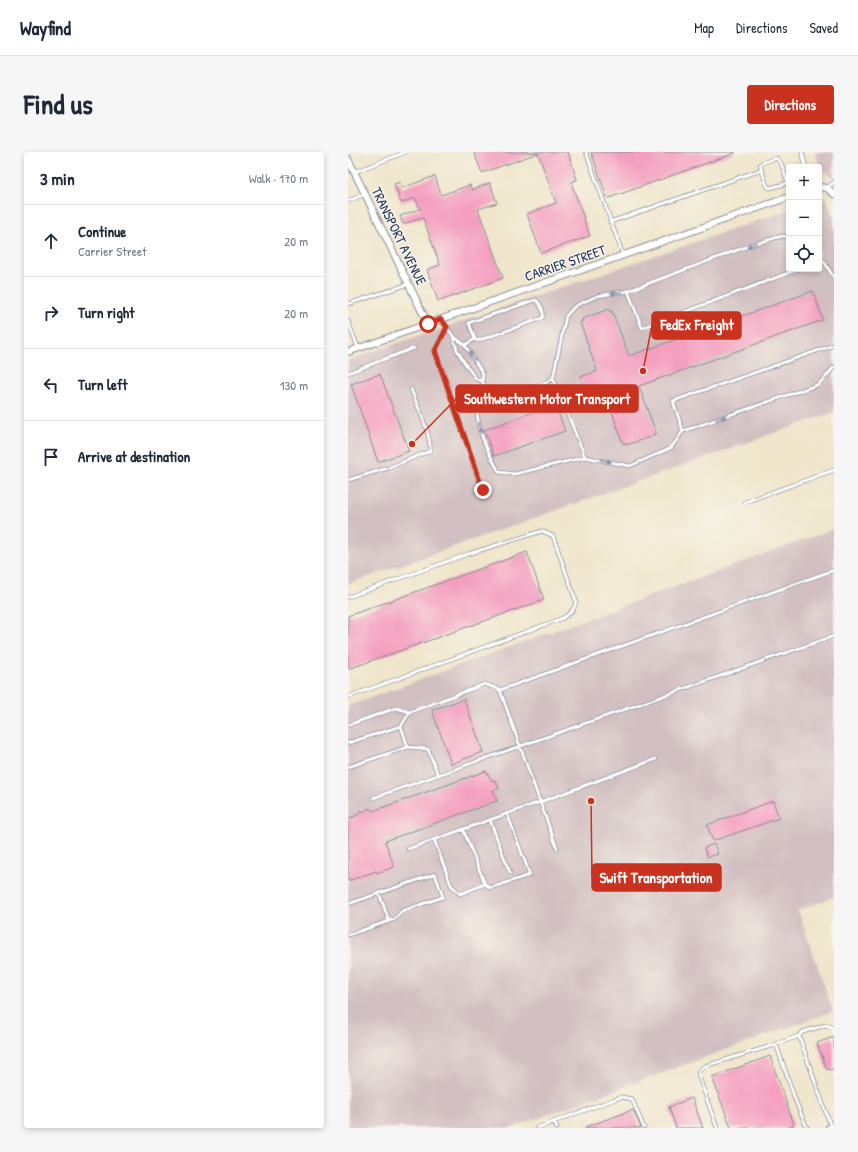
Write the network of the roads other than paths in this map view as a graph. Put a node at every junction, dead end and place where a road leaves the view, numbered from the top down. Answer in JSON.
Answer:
{"nodes":[{"id":1,"x":406,"y":152,"type":"edge"},
{"id":2,"x":586,"y":152,"type":"edge"},
{"id":3,"x":802,"y":152,"type":"edge"},
{"id":4,"x":348,"y":160,"type":"edge"},
{"id":5,"x":805,"y":164,"type":"edge"},
{"id":6,"x":761,"y":170,"type":"junction"},
{"id":7,"x":354,"y":172,"type":"junction"},
{"id":8,"x":786,"y":179,"type":"edge"},
{"id":9,"x":834,"y":182,"type":"edge"},
{"id":10,"x":786,"y":185,"type":"edge"},
{"id":11,"x":822,"y":187,"type":"edge"},
{"id":12,"x":827,"y":188,"type":"junction"},
{"id":13,"x":365,"y":194,"type":"junction"},
{"id":14,"x":834,"y":194,"type":"edge"},
{"id":15,"x":786,"y":198,"type":"edge"},
{"id":16,"x":348,"y":200,"type":"edge"},
{"id":17,"x":610,"y":222,"type":"junction"},
{"id":18,"x":786,"y":237,"type":"edge"},
{"id":19,"x":623,"y":255,"type":"junction"},
{"id":20,"x":823,"y":260,"type":"edge"},
{"id":21,"x":791,"y":272,"type":"edge"},
{"id":22,"x":834,"y":278,"type":"edge"},
{"id":23,"x":409,"y":284,"type":"junction"},
{"id":24,"x":628,"y":291,"type":"junction"},
{"id":25,"x":348,"y":304,"type":"edge"},
{"id":26,"x":441,"y":319,"type":"junction"},
{"id":27,"x":348,"y":321,"type":"edge"},
{"id":28,"x":428,"y":324,"type":"junction"},
{"id":29,"x":447,"y":327,"type":"junction"},
{"id":30,"x":453,"y":336,"type":"junction"},
{"id":31,"x":475,"y":339,"type":"junction"},
{"id":32,"x":465,"y":345,"type":"junction"},
{"id":33,"x":834,"y":345,"type":"edge"},
{"id":34,"x":358,"y":348,"type":"junction"},
{"id":35,"x":414,"y":348,"type":"dead end"},
{"id":36,"x":348,"y":352,"type":"edge"},
{"id":37,"x":834,"y":367,"type":"edge"},
{"id":38,"x":348,"y":372,"type":"edge"},
{"id":39,"x":553,"y":378,"type":"junction"},
{"id":40,"x":482,"y":381,"type":"junction"},
{"id":41,"x":411,"y":389,"type":"dead end"},
{"id":42,"x":492,"y":399,"type":"junction"},
{"id":43,"x":683,"y":431,"type":"junction"},
{"id":44,"x":585,"y":457,"type":"junction"},
{"id":45,"x":834,"y":470,"type":"edge"},
{"id":46,"x":348,"y":480,"type":"edge"},
{"id":47,"x":483,"y":490,"type":"dead end"},
{"id":48,"x":745,"y":502,"type":"dead end"},
{"id":49,"x":834,"y":570,"type":"edge"},
{"id":50,"x":348,"y":597,"type":"edge"},
{"id":51,"x":834,"y":636,"type":"edge"},
{"id":52,"x":500,"y":690,"type":"junction"},
{"id":53,"x":348,"y":697,"type":"edge"},
{"id":54,"x":410,"y":712,"type":"junction"},
{"id":55,"x":348,"y":725,"type":"edge"},
{"id":56,"x":401,"y":726,"type":"junction"},
{"id":57,"x":348,"y":743,"type":"edge"},
{"id":58,"x":520,"y":746,"type":"junction"},
{"id":59,"x":408,"y":747,"type":"junction"},
{"id":60,"x":656,"y":759,"type":"dead end"},
{"id":61,"x":348,"y":767,"type":"edge"},
{"id":62,"x":438,"y":776,"type":"junction"},
{"id":63,"x":373,"y":798,"type":"dead end"},
{"id":64,"x":540,"y":802,"type":"junction"},
{"id":65,"x":507,"y":813,"type":"junction"},
{"id":66,"x":490,"y":820,"type":"junction"},
{"id":67,"x":464,"y":829,"type":"junction"},
{"id":68,"x":434,"y":839,"type":"junction"},
{"id":69,"x":557,"y":848,"type":"dead end"},
{"id":70,"x":408,"y":849,"type":"dead end"},
{"id":71,"x":510,"y":873,"type":"dead end"},
{"id":72,"x":486,"y":884,"type":"junction"},
{"id":73,"x":379,"y":893,"type":"junction"},
{"id":74,"x":348,"y":904,"type":"edge"},
{"id":75,"x":389,"y":921,"type":"junction"},
{"id":76,"x":348,"y":935,"type":"edge"},
{"id":77,"x":834,"y":1028,"type":"edge"},
{"id":78,"x":799,"y":1036,"type":"junction"},
{"id":79,"x":776,"y":1044,"type":"junction"},
{"id":80,"x":554,"y":1122,"type":"junction"},
{"id":81,"x":831,"y":1127,"type":"edge"},
{"id":82,"x":537,"y":1128,"type":"edge"},
{"id":83,"x":557,"y":1128,"type":"edge"},
{"id":84,"x":644,"y":1128,"type":"edge"},
{"id":85,"x":717,"y":1128,"type":"edge"},
{"id":86,"x":807,"y":1128,"type":"edge"}],
"edges":[{"from":1,"to":7,"type":"lane"},
{"from":2,"to":17,"type":"lane"},
{"from":3,"to":5,"type":"lane"},
{"from":4,"to":7,"type":"street","name":"TRANSPORT AVENUE"},
{"from":6,"to":8,"type":"lane"},
{"from":6,"to":10,"type":"lane"},
{"from":6,"to":17,"type":"lane"},
{"from":7,"to":13,"type":"street","name":"TRANSPORT AVENUE"},
{"from":9,"to":12,"type":"lane"},
{"from":11,"to":12,"type":"street"},
{"from":12,"to":14,"type":"street"},
{"from":13,"to":16,"type":"lane"},
{"from":13,"to":23,"type":"street","name":"TRANSPORT AVENUE"},
{"from":15,"to":19,"type":"street","name":"CARRIER STREET"},
{"from":17,"to":19,"type":"lane"},
{"from":18,"to":24,"type":"lane","one_way":true},
{"from":19,"to":26,"type":"street","name":"CARRIER STREET"},
{"from":20,"to":22,"type":"lane"},
{"from":21,"to":24,"type":"lane"},
{"from":23,"to":25,"type":"lane"},
{"from":23,"to":28,"type":"street","name":"TRANSPORT AVENUE"},
{"from":24,"to":39,"type":"lane","one_way":true},
{"from":26,"to":28,"type":"street","name":"CARRIER STREET"},
{"from":26,"to":29,"type":"lane"},
{"from":27,"to":34,"type":"lane"},
{"from":28,"to":34,"type":"street","name":"CARRIER STREET"},
{"from":29,"to":30,"type":"lane"},
{"from":29,"to":47,"type":"lane"},
{"from":30,"to":32,"type":"lane"},
{"from":30,"to":40,"type":"lane"},
{"from":31,"to":31,"type":"lane"},
{"from":31,"to":32,"type":"lane"},
{"from":40,"to":32,"type":"lane","one_way":true},
{"from":33,"to":43,"type":"lane"},
{"from":34,"to":36,"type":"street","name":"CARRIER STREET"},
{"from":35,"to":38,"type":"lane"},
{"from":43,"to":37,"type":"lane","one_way":true},
{"from":39,"to":42,"type":"lane"},
{"from":39,"to":44,"type":"lane"},
{"from":40,"to":42,"type":"lane"},
{"from":41,"to":46,"type":"lane"},
{"from":42,"to":44,"type":"lane","one_way":true},
{"from":44,"to":43,"type":"lane","one_way":true},
{"from":45,"to":48,"type":"lane"},
{"from":49,"to":52,"type":"lane"},
{"from":50,"to":53,"type":"lane"},
{"from":51,"to":58,"type":"lane"},
{"from":52,"to":54,"type":"lane"},
{"from":52,"to":58,"type":"lane"},
{"from":54,"to":55,"type":"lane"},
{"from":54,"to":56,"type":"lane"},
{"from":56,"to":57,"type":"lane"},
{"from":56,"to":59,"type":"lane"},
{"from":58,"to":62,"type":"lane"},
{"from":58,"to":64,"type":"lane"},
{"from":59,"to":61,"type":"lane"},
{"from":59,"to":62,"type":"lane"},
{"from":60,"to":64,"type":"lane"},
{"from":62,"to":63,"type":"lane"},
{"from":64,"to":65,"type":"lane"},
{"from":64,"to":69,"type":"lane"},
{"from":65,"to":66,"type":"lane"},
{"from":65,"to":72,"type":"lane"},
{"from":66,"to":67,"type":"lane"},
{"from":66,"to":71,"type":"lane"},
{"from":67,"to":68,"type":"lane"},
{"from":67,"to":72,"type":"lane"},
{"from":68,"to":70,"type":"lane"},
{"from":68,"to":72,"type":"lane"},
{"from":73,"to":74,"type":"lane"},
{"from":73,"to":75,"type":"lane"},
{"from":73,"to":75,"type":"lane"},
{"from":75,"to":76,"type":"lane"},
{"from":77,"to":78,"type":"lane"},
{"from":78,"to":79,"type":"lane"},
{"from":78,"to":81,"type":"lane"},
{"from":79,"to":85,"type":"lane"},
{"from":79,"to":86,"type":"lane"},
{"from":80,"to":82,"type":"lane"},
{"from":80,"to":83,"type":"lane"},
{"from":80,"to":84,"type":"lane"}]}
